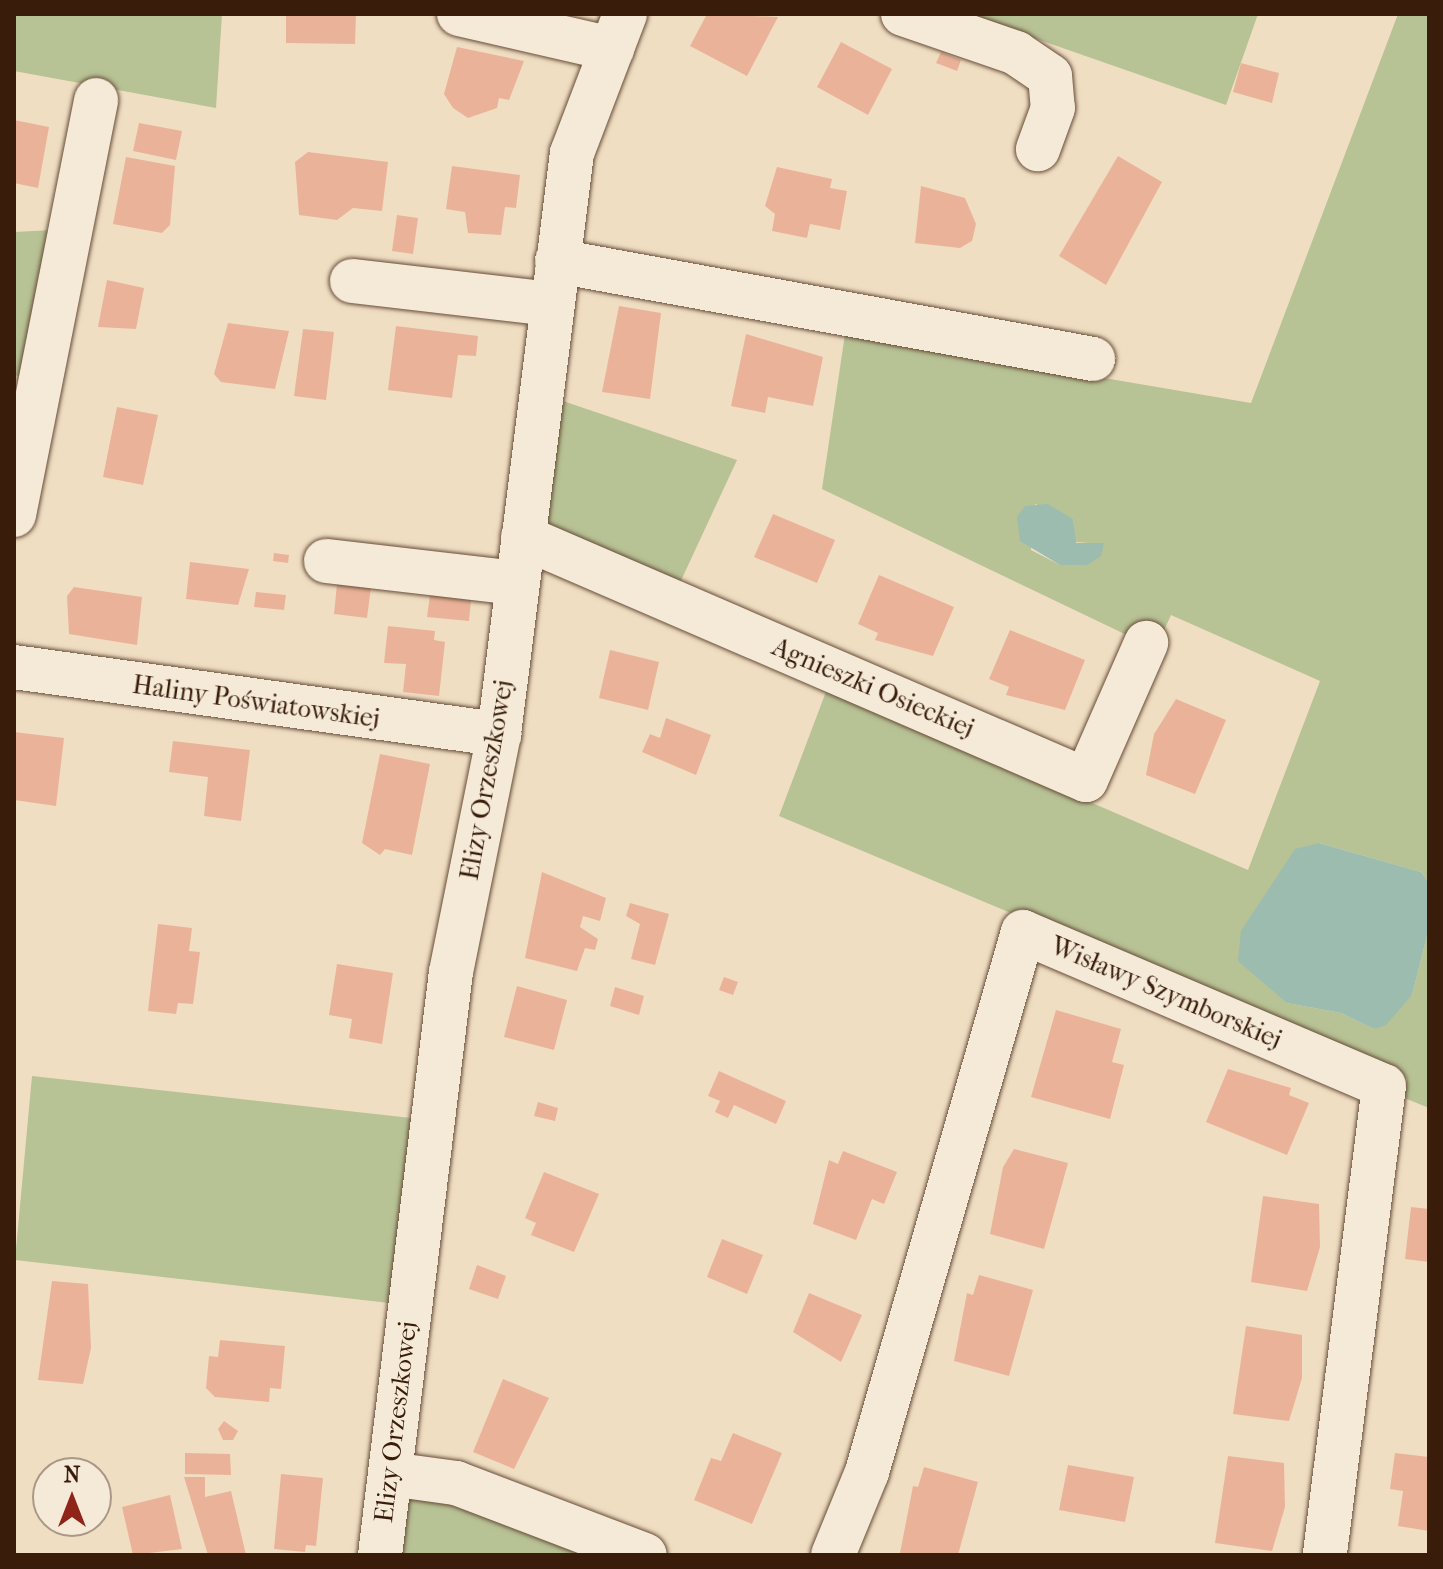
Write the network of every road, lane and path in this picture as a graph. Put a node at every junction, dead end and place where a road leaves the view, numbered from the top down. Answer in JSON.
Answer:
{"nodes":[{"id":1,"x":459,"y":14,"type":"edge"},
{"id":2,"x":903,"y":14,"type":"edge"},
{"id":3,"x":619,"y":31,"type":"edge"},
{"id":4,"x":96,"y":100,"type":"dead end"},
{"id":5,"x":1038,"y":149,"type":"dead end"},
{"id":6,"x":557,"y":261,"type":"junction"},
{"id":7,"x":352,"y":281,"type":"dead end"},
{"id":8,"x":552,"y":304,"type":"junction"},
{"id":9,"x":1093,"y":359,"type":"dead end"},
{"id":10,"x":14,"y":515,"type":"edge"},
{"id":11,"x":523,"y":537,"type":"junction"},
{"id":12,"x":326,"y":561,"type":"dead end"},
{"id":13,"x":517,"y":583,"type":"junction"},
{"id":14,"x":1146,"y":643,"type":"dead end"},
{"id":15,"x":14,"y":667,"type":"edge"},
{"id":16,"x":499,"y":734,"type":"junction"},
{"id":17,"x":390,"y":1474,"type":"junction"},
{"id":18,"x":380,"y":1555,"type":"edge"},
{"id":19,"x":645,"y":1555,"type":"edge"},
{"id":20,"x":833,"y":1555,"type":"edge"},
{"id":21,"x":1325,"y":1555,"type":"edge"}],
"edges":[{"from":1,"to":3,"type":"street"},
{"from":2,"to":5,"type":"street"},
{"from":3,"to":6,"type":"street","name":"Elizy Orzeszkowej"},
{"from":4,"to":10,"type":"street"},
{"from":6,"to":8,"type":"street","name":"Elizy Orzeszkowej"},
{"from":6,"to":9,"type":"street"},
{"from":7,"to":8,"type":"street"},
{"from":8,"to":11,"type":"street","name":"Elizy Orzeszkowej"},
{"from":11,"to":13,"type":"street","name":"Elizy Orzeszkowej"},
{"from":11,"to":14,"type":"street","name":"Agnieszki Osieckiej"},
{"from":12,"to":13,"type":"street"},
{"from":13,"to":16,"type":"street","name":"Elizy Orzeszkowej"},
{"from":15,"to":16,"type":"street","name":"Haliny Poświatowskiej"},
{"from":16,"to":17,"type":"street","name":"Elizy Orzeszkowej"},
{"from":17,"to":18,"type":"street","name":"Elizy Orzeszkowej"},
{"from":17,"to":19,"type":"street"},
{"from":20,"to":21,"type":"street","name":"Wisławy Szymborskiej"}]}
